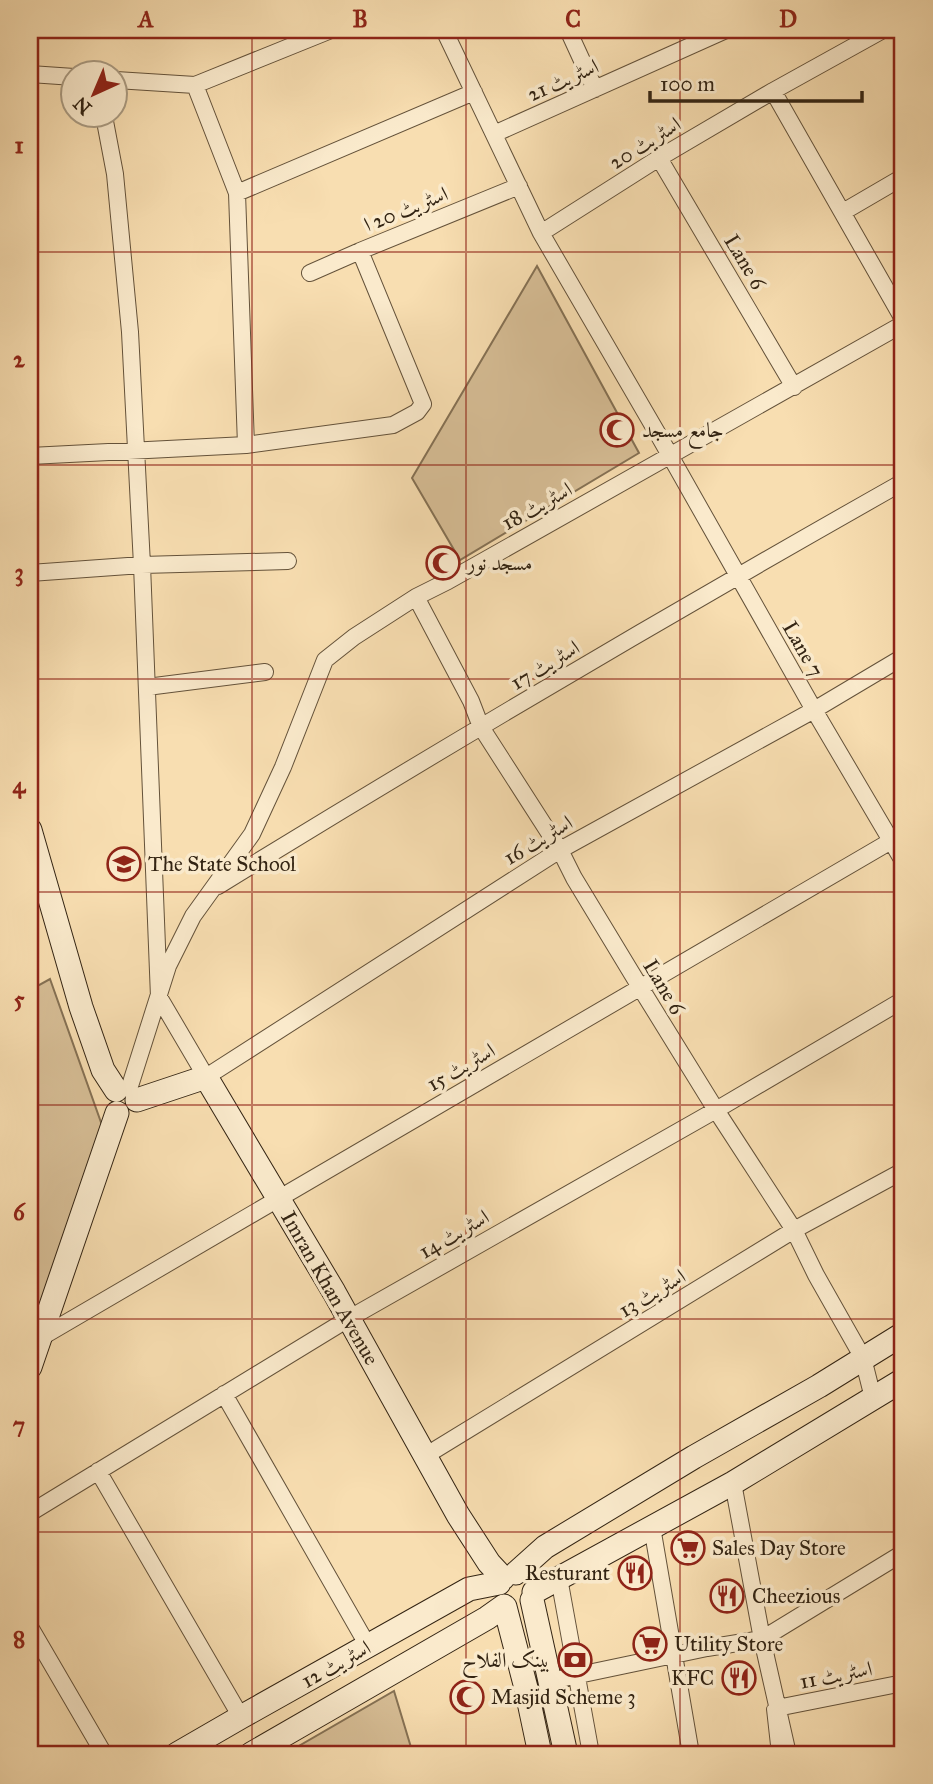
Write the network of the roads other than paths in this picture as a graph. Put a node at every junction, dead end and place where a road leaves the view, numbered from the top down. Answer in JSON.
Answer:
{"nodes":[{"id":1,"x":331,"y":30,"type":"edge"},
{"id":2,"x":444,"y":30,"type":"edge"},
{"id":3,"x":568,"y":30,"type":"edge"},
{"id":4,"x":726,"y":30,"type":"edge"},
{"id":5,"x":883,"y":30,"type":"edge"},
{"id":6,"x":707,"y":34,"type":"edge"},
{"id":7,"x":30,"y":74,"type":"edge"},
{"id":8,"x":60,"y":76,"type":"edge"},
{"id":9,"x":130,"y":81,"type":"edge"},
{"id":10,"x":195,"y":85,"type":"junction"},
{"id":11,"x":596,"y":89,"type":"junction"},
{"id":12,"x":773,"y":91,"type":"junction"},
{"id":13,"x":474,"y":92,"type":"junction"},
{"id":14,"x":107,"y":130,"type":"edge"},
{"id":15,"x":494,"y":134,"type":"junction"},
{"id":16,"x":659,"y":158,"type":"junction"},
{"id":17,"x":903,"y":177,"type":"edge"},
{"id":18,"x":519,"y":186,"type":"junction"},
{"id":19,"x":237,"y":193,"type":"junction"},
{"id":20,"x":843,"y":212,"type":"junction"},
{"id":21,"x":541,"y":233,"type":"junction"},
{"id":22,"x":360,"y":251,"type":"junction"},
{"id":23,"x":310,"y":272,"type":"dead end"},
{"id":24,"x":903,"y":321,"type":"edge"},
{"id":25,"x":794,"y":387,"type":"junction"},
{"id":26,"x":246,"y":444,"type":"junction"},
{"id":27,"x":136,"y":451,"type":"junction"},
{"id":28,"x":30,"y":456,"type":"edge"},
{"id":29,"x":670,"y":456,"type":"junction"},
{"id":30,"x":903,"y":482,"type":"edge"},
{"id":31,"x":288,"y":561,"type":"dead end"},
{"id":32,"x":142,"y":565,"type":"junction"},
{"id":33,"x":30,"y":573,"type":"edge"},
{"id":34,"x":737,"y":576,"type":"junction"},
{"id":35,"x":416,"y":597,"type":"junction"},
{"id":36,"x":903,"y":657,"type":"edge"},
{"id":37,"x":265,"y":672,"type":"dead end"},
{"id":38,"x":147,"y":687,"type":"junction"},
{"id":39,"x":814,"y":710,"type":"junction"},
{"id":40,"x":481,"y":727,"type":"junction"},
{"id":41,"x":30,"y":830,"type":"edge"},
{"id":42,"x":897,"y":837,"type":"edge"},
{"id":43,"x":560,"y":850,"type":"junction"},
{"id":44,"x":903,"y":861,"type":"edge"},
{"id":45,"x":211,"y":890,"type":"junction"},
{"id":46,"x":640,"y":987,"type":"junction"},
{"id":47,"x":159,"y":997,"type":"junction"},
{"id":48,"x":903,"y":1000,"type":"edge"},
{"id":49,"x":206,"y":1077,"type":"junction"},
{"id":50,"x":128,"y":1093,"type":"junction"},
{"id":51,"x":716,"y":1110,"type":"junction"},
{"id":52,"x":903,"y":1171,"type":"edge"},
{"id":53,"x":278,"y":1199,"type":"junction"},
{"id":54,"x":794,"y":1230,"type":"junction"},
{"id":55,"x":348,"y":1319,"type":"junction"},
{"id":56,"x":903,"y":1334,"type":"edge"},
{"id":57,"x":40,"y":1338,"type":"junction"},
{"id":58,"x":863,"y":1358,"type":"junction"},
{"id":59,"x":30,"y":1367,"type":"edge"},
{"id":60,"x":903,"y":1380,"type":"edge"},
{"id":61,"x":224,"y":1394,"type":"junction"},
{"id":62,"x":873,"y":1398,"type":"junction"},
{"id":63,"x":425,"y":1456,"type":"junction"},
{"id":64,"x":98,"y":1471,"type":"junction"},
{"id":65,"x":733,"y":1483,"type":"junction"},
{"id":66,"x":30,"y":1513,"type":"edge"},
{"id":67,"x":652,"y":1527,"type":"junction"},
{"id":68,"x":903,"y":1553,"type":"edge"},
{"id":69,"x":506,"y":1578,"type":"junction"},
{"id":70,"x":559,"y":1578,"type":"junction"},
{"id":71,"x":533,"y":1596,"type":"junction"},
{"id":72,"x":505,"y":1607,"type":"junction"},
{"id":73,"x":30,"y":1627,"type":"edge"},
{"id":74,"x":762,"y":1639,"type":"junction"},
{"id":75,"x":368,"y":1646,"type":"junction"},
{"id":76,"x":675,"y":1656,"type":"junction"},
{"id":77,"x":577,"y":1676,"type":"junction"},
{"id":78,"x":550,"y":1681,"type":"junction"},
{"id":79,"x":903,"y":1683,"type":"edge"},
{"id":80,"x":777,"y":1708,"type":"junction"},
{"id":81,"x":241,"y":1717,"type":"junction"},
{"id":82,"x":104,"y":1754,"type":"edge"},
{"id":83,"x":177,"y":1754,"type":"edge"},
{"id":84,"x":251,"y":1754,"type":"edge"},
{"id":85,"x":540,"y":1754,"type":"edge"},
{"id":86,"x":566,"y":1754,"type":"edge"},
{"id":87,"x":591,"y":1754,"type":"edge"},
{"id":88,"x":691,"y":1754,"type":"edge"},
{"id":89,"x":776,"y":1754,"type":"edge"},
{"id":90,"x":788,"y":1754,"type":"edge"}],
"edges":[{"from":1,"to":10,"type":"street"},
{"from":2,"to":13,"type":"street","name":"Lane 7"},
{"from":3,"to":11,"type":"street"},
{"from":4,"to":6,"type":"street","name":"اسٹریٹ 21"},
{"from":5,"to":12,"type":"street","name":"اسٹریٹ 20"},
{"from":6,"to":11,"type":"street","name":"اسٹریٹ 21"},
{"from":7,"to":8,"type":"street"},
{"from":9,"to":10,"type":"street"},
{"from":10,"to":19,"type":"street"},
{"from":11,"to":15,"type":"street","name":"اسٹریٹ 21"},
{"from":12,"to":16,"type":"street","name":"اسٹریٹ 20"},
{"from":12,"to":20,"type":"street"},
{"from":13,"to":15,"type":"street","name":"Lane 7"},
{"from":13,"to":19,"type":"street"},
{"from":14,"to":27,"type":"street"},
{"from":15,"to":18,"type":"street","name":"Lane 7"},
{"from":16,"to":21,"type":"street","name":"اسٹریٹ 20"},
{"from":16,"to":25,"type":"street","name":"Lane 6"},
{"from":17,"to":20,"type":"street"},
{"from":18,"to":21,"type":"street","name":"Lane 7"},
{"from":18,"to":22,"type":"street","name":"اسٹریٹ 20 ا"},
{"from":19,"to":26,"type":"street"},
{"from":20,"to":24,"type":"street"},
{"from":21,"to":29,"type":"street","name":"Lane 7"},
{"from":22,"to":23,"type":"street","name":"اسٹریٹ 20 ا"},
{"from":22,"to":26,"type":"street"},
{"from":24,"to":25,"type":"street","name":"اسٹریٹ 18"},
{"from":25,"to":29,"type":"street","name":"اسٹریٹ 18"},
{"from":26,"to":27,"type":"street"},
{"from":27,"to":28,"type":"street"},
{"from":27,"to":32,"type":"street"},
{"from":29,"to":34,"type":"street","name":"Lane 7"},
{"from":29,"to":35,"type":"street","name":"اسٹریٹ 18"},
{"from":30,"to":34,"type":"street","name":"اسٹریٹ 17"},
{"from":31,"to":32,"type":"street"},
{"from":32,"to":33,"type":"street"},
{"from":32,"to":38,"type":"street"},
{"from":34,"to":39,"type":"street","name":"Lane 7"},
{"from":34,"to":40,"type":"street","name":"اسٹریٹ 17"},
{"from":35,"to":40,"type":"street","name":"Lane 6"},
{"from":35,"to":45,"type":"street","name":"اسٹریٹ 18"},
{"from":36,"to":39,"type":"street","name":"اسٹریٹ 16"},
{"from":37,"to":38,"type":"street"},
{"from":38,"to":47,"type":"street"},
{"from":39,"to":42,"type":"street","name":"Lane 7"},
{"from":39,"to":43,"type":"street","name":"اسٹریٹ 16"},
{"from":40,"to":43,"type":"street","name":"Lane 6"},
{"from":40,"to":45,"type":"street","name":"اسٹریٹ 17"},
{"from":41,"to":50,"type":"street"},
{"from":42,"to":44,"type":"street","name":"Lane 7"},
{"from":42,"to":46,"type":"street","name":"اسٹریٹ 15"},
{"from":43,"to":46,"type":"street","name":"Lane 6"},
{"from":43,"to":49,"type":"street","name":"اسٹریٹ 16"},
{"from":45,"to":47,"type":"street","name":"اسٹریٹ 18"},
{"from":46,"to":51,"type":"street","name":"Lane 6"},
{"from":46,"to":53,"type":"street","name":"اسٹریٹ 15"},
{"from":47,"to":49,"type":"street","name":"Imran Khan Avenue"},
{"from":47,"to":50,"type":"street","name":"اسٹریٹ 18"},
{"from":48,"to":51,"type":"street","name":"اسٹریٹ 14"},
{"from":49,"to":50,"type":"street"},
{"from":49,"to":53,"type":"street","name":"Imran Khan Avenue"},
{"from":50,"to":57,"type":"street"},
{"from":51,"to":54,"type":"street","name":"Lane 6"},
{"from":51,"to":55,"type":"street","name":"اسٹریٹ 14"},
{"from":52,"to":54,"type":"street","name":"اسٹریٹ 13"},
{"from":53,"to":55,"type":"street","name":"Imran Khan Avenue"},
{"from":53,"to":57,"type":"street","name":"اسٹریٹ 15"},
{"from":54,"to":58,"type":"street","name":"Lane 6"},
{"from":54,"to":63,"type":"street","name":"اسٹریٹ 13"},
{"from":55,"to":61,"type":"street","name":"اسٹریٹ 14"},
{"from":55,"to":63,"type":"street","name":"Imran Khan Avenue"},
{"from":56,"to":58,"type":"street"},
{"from":57,"to":59,"type":"street"},
{"from":58,"to":62,"type":"street","name":"Lane 6"},
{"from":58,"to":69,"type":"street"},
{"from":60,"to":62,"type":"street"},
{"from":61,"to":64,"type":"street","name":"اسٹریٹ 14"},
{"from":61,"to":75,"type":"street"},
{"from":62,"to":65,"type":"street"},
{"from":63,"to":69,"type":"street","name":"Imran Khan Avenue"},
{"from":64,"to":66,"type":"street","name":"اسٹریٹ 14"},
{"from":64,"to":81,"type":"street"},
{"from":65,"to":67,"type":"street"},
{"from":65,"to":74,"type":"street"},
{"from":67,"to":70,"type":"street"},
{"from":67,"to":76,"type":"street"},
{"from":68,"to":74,"type":"street"},
{"from":69,"to":71,"type":"street"},
{"from":69,"to":72,"type":"street"},
{"from":69,"to":75,"type":"street","name":"اسٹریٹ 12"},
{"from":70,"to":71,"type":"street"},
{"from":70,"to":77,"type":"street"},
{"from":71,"to":72,"type":"street"},
{"from":71,"to":78,"type":"street"},
{"from":72,"to":84,"type":"street"},
{"from":72,"to":85,"type":"street"},
{"from":73,"to":82,"type":"street"},
{"from":74,"to":76,"type":"street"},
{"from":74,"to":80,"type":"street"},
{"from":74,"to":89,"type":"lane"},
{"from":75,"to":81,"type":"street","name":"اسٹریٹ 12"},
{"from":76,"to":77,"type":"street"},
{"from":76,"to":88,"type":"street"},
{"from":77,"to":78,"type":"street"},
{"from":77,"to":87,"type":"street"},
{"from":78,"to":86,"type":"street"},
{"from":79,"to":80,"type":"street","name":"اسٹریٹ 11"},
{"from":80,"to":90,"type":"street"},
{"from":81,"to":83,"type":"street","name":"اسٹریٹ 12"}]}
